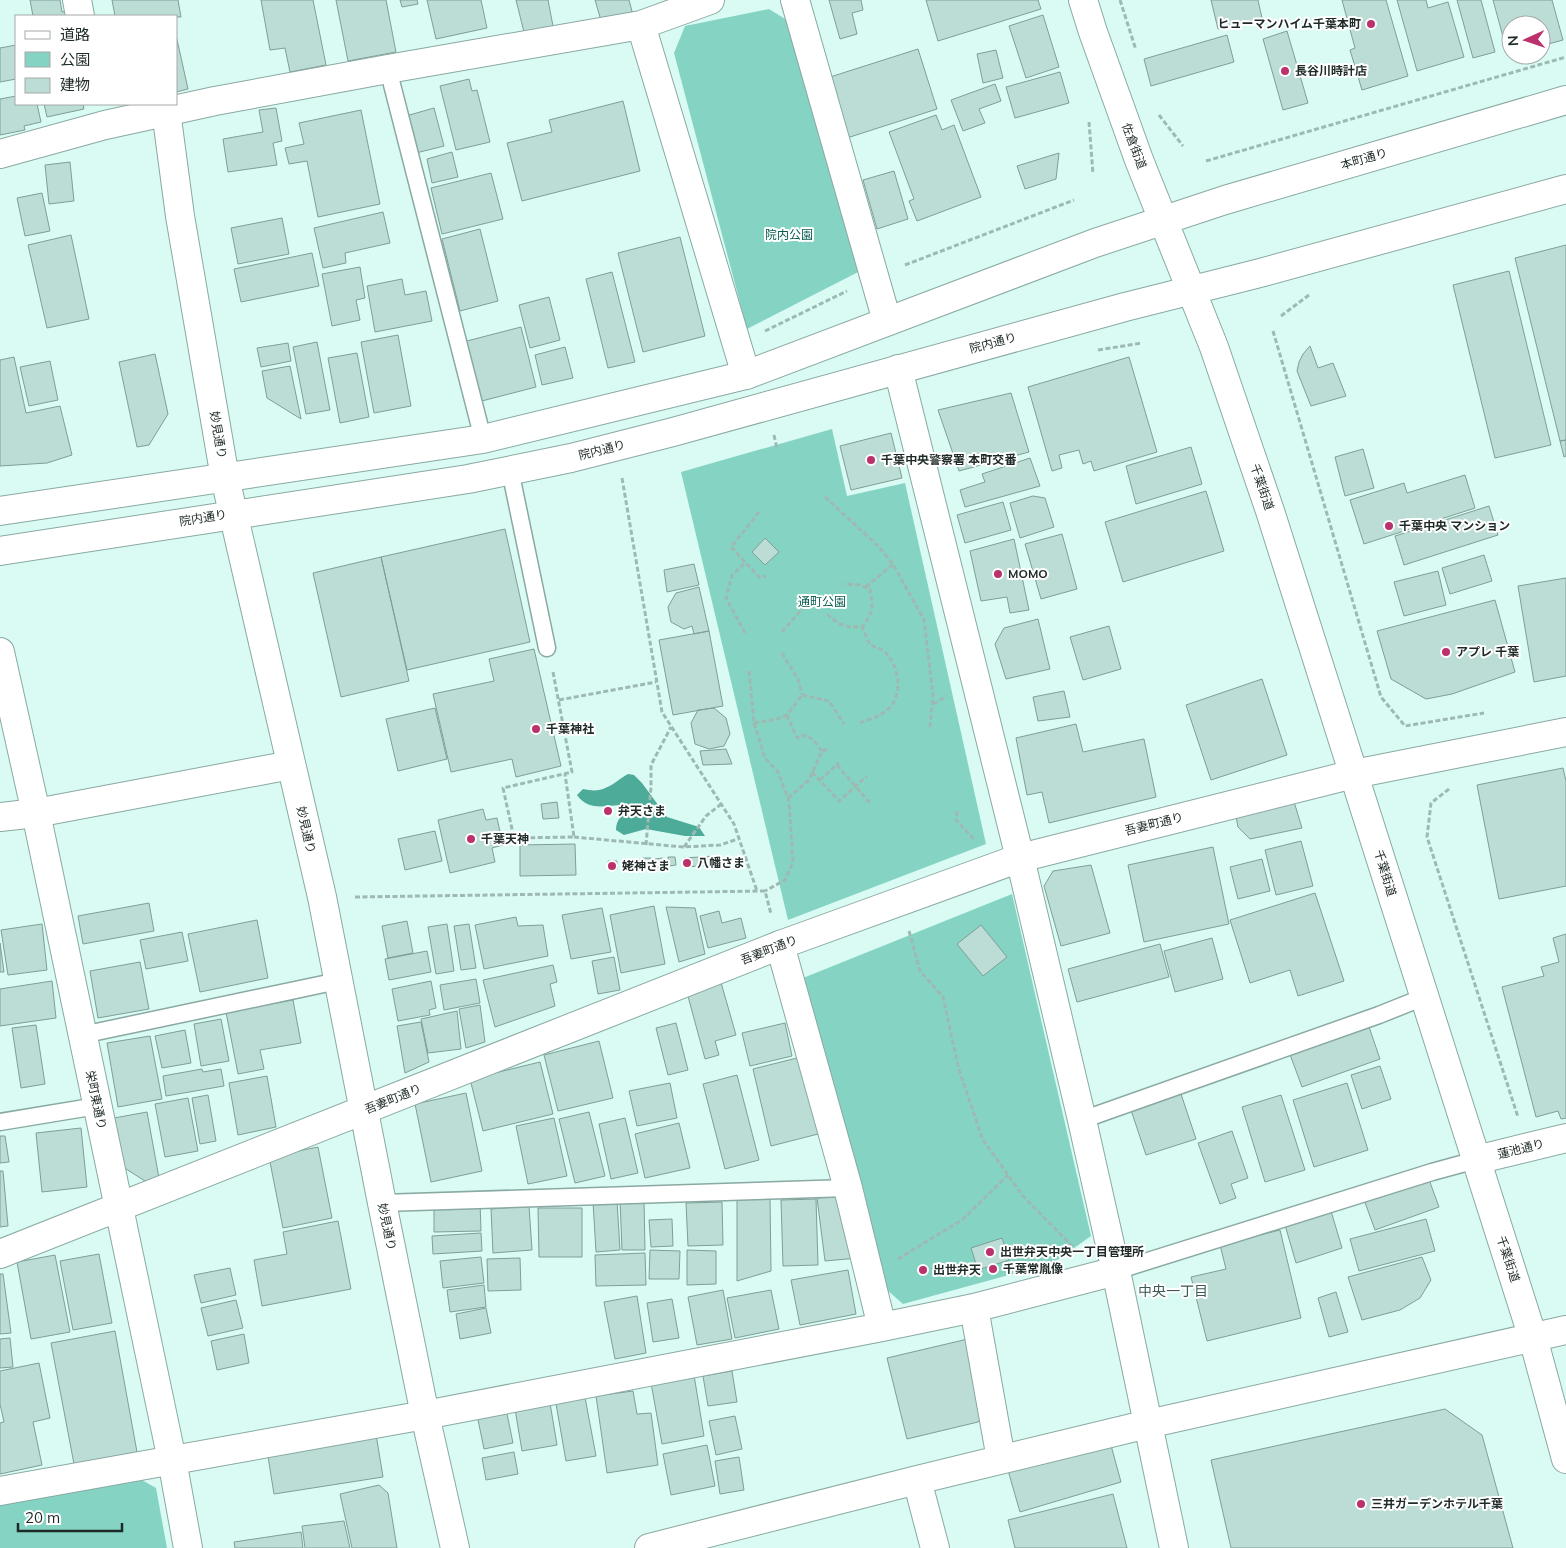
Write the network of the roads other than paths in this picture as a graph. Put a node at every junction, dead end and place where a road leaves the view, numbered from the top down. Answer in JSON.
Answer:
{"nodes":[{"id":1,"x":77,"y":0,"type":"edge"},
{"id":2,"x":710,"y":0,"type":"edge"},
{"id":3,"x":795,"y":0,"type":"edge"},
{"id":4,"x":1083,"y":0,"type":"edge"},
{"id":5,"x":80,"y":15,"type":"edge"},
{"id":6,"x":641,"y":25,"type":"junction"},
{"id":7,"x":388,"y":69,"type":"junction"},
{"id":8,"x":1566,"y":100,"type":"edge"},
{"id":9,"x":166,"y":111,"type":"junction"},
{"id":10,"x":103,"y":115,"type":"edge"},
{"id":11,"x":0,"y":154,"type":"edge"},
{"id":12,"x":1566,"y":188,"type":"edge"},
{"id":13,"x":1164,"y":220,"type":"junction"},
{"id":14,"x":1192,"y":290,"type":"junction"},
{"id":15,"x":887,"y":321,"type":"junction"},
{"id":16,"x":898,"y":369,"type":"junction"},
{"id":17,"x":746,"y":375,"type":"junction"},
{"id":18,"x":483,"y":439,"type":"junction"},
{"id":19,"x":510,"y":470,"type":"junction"},
{"id":20,"x":225,"y":478,"type":"junction"},
{"id":21,"x":0,"y":511,"type":"edge"},
{"id":22,"x":234,"y":514,"type":"junction"},
{"id":23,"x":0,"y":550,"type":"edge"},
{"id":24,"x":547,"y":648,"type":"road end"},
{"id":25,"x":0,"y":652,"type":"edge"},
{"id":26,"x":1566,"y":732,"type":"edge"},
{"id":27,"x":291,"y":765,"type":"junction"},
{"id":28,"x":1354,"y":774,"type":"junction"},
{"id":29,"x":36,"y":813,"type":"junction"},
{"id":30,"x":0,"y":818,"type":"edge"},
{"id":31,"x":1020,"y":858,"type":"junction"},
{"id":32,"x":780,"y":945,"type":"junction"},
{"id":33,"x":338,"y":981,"type":"junction"},
{"id":34,"x":1424,"y":997,"type":"junction"},
{"id":35,"x":82,"y":1035,"type":"junction"},
{"id":36,"x":97,"y":1106,"type":"junction"},
{"id":37,"x":364,"y":1111,"type":"junction"},
{"id":38,"x":1082,"y":1120,"type":"junction"},
{"id":39,"x":0,"y":1122,"type":"edge"},
{"id":40,"x":1566,"y":1138,"type":"edge"},
{"id":41,"x":1476,"y":1160,"type":"junction"},
{"id":42,"x":848,"y":1188,"type":"junction"},
{"id":43,"x":382,"y":1203,"type":"junction"},
{"id":44,"x":119,"y":1206,"type":"junction"},
{"id":45,"x":0,"y":1254,"type":"edge"},
{"id":46,"x":1116,"y":1271,"type":"junction"},
{"id":47,"x":974,"y":1308,"type":"junction"},
{"id":48,"x":882,"y":1327,"type":"junction"},
{"id":49,"x":1566,"y":1330,"type":"edge"},
{"id":50,"x":1533,"y":1338,"type":"junction"},
{"id":51,"x":425,"y":1415,"type":"junction"},
{"id":52,"x":1148,"y":1424,"type":"junction"},
{"id":53,"x":172,"y":1460,"type":"junction"},
{"id":54,"x":1001,"y":1460,"type":"junction"},
{"id":55,"x":1566,"y":1460,"type":"edge"},
{"id":56,"x":917,"y":1480,"type":"junction"},
{"id":57,"x":0,"y":1491,"type":"edge"},
{"id":58,"x":695,"y":1542,"type":"edge"},
{"id":59,"x":188,"y":1548,"type":"edge"},
{"id":60,"x":455,"y":1548,"type":"edge"},
{"id":61,"x":649,"y":1548,"type":"edge"},
{"id":62,"x":935,"y":1548,"type":"edge"},
{"id":63,"x":1174,"y":1548,"type":"edge"}],
"edges":[{"from":1,"to":5,"type":"main road"},
{"from":2,"to":6,"type":"main road"},
{"from":3,"to":15,"type":"main road"},
{"from":4,"to":13,"type":"main road","name":"佐倉街道"},
{"from":6,"to":7,"type":"main road"},
{"from":6,"to":17,"type":"main road"},
{"from":7,"to":9,"type":"main road"},
{"from":7,"to":18,"type":"lane"},
{"from":8,"to":13,"type":"main road","name":"本町通り"},
{"from":9,"to":10,"type":"main road"},
{"from":9,"to":20,"type":"main road","name":"妙見通り"},
{"from":10,"to":11,"type":"main road"},
{"from":12,"to":14,"type":"main road"},
{"from":13,"to":14,"type":"main road","name":"佐倉街道"},
{"from":13,"to":15,"type":"main road"},
{"from":14,"to":16,"type":"main road","name":"院内通り"},
{"from":14,"to":28,"type":"main road","name":"千葉街道"},
{"from":15,"to":17,"type":"main road"},
{"from":16,"to":19,"type":"main road","name":"院内通り"},
{"from":16,"to":31,"type":"main road"},
{"from":17,"to":18,"type":"main road"},
{"from":18,"to":20,"type":"main road"},
{"from":19,"to":22,"type":"main road","name":"院内通り"},
{"from":19,"to":24,"type":"lane"},
{"from":20,"to":21,"type":"main road"},
{"from":20,"to":22,"type":"main road","name":"妙見通り"},
{"from":22,"to":23,"type":"main road","name":"院内通り"},
{"from":22,"to":27,"type":"main road","name":"妙見通り"},
{"from":25,"to":29,"type":"main road","name":"栄町東通り"},
{"from":26,"to":28,"type":"main road","name":"吾妻町通り"},
{"from":27,"to":29,"type":"main road"},
{"from":27,"to":33,"type":"main road","name":"妙見通り"},
{"from":28,"to":31,"type":"main road","name":"吾妻町通り"},
{"from":28,"to":34,"type":"main road","name":"千葉街道"},
{"from":29,"to":30,"type":"main road"},
{"from":29,"to":35,"type":"main road","name":"栄町東通り"},
{"from":31,"to":32,"type":"main road","name":"吾妻町通り"},
{"from":31,"to":38,"type":"main road"},
{"from":32,"to":37,"type":"main road","name":"吾妻町通り"},
{"from":32,"to":42,"type":"main road"},
{"from":33,"to":35,"type":"lane"},
{"from":33,"to":37,"type":"main road","name":"妙見通り"},
{"from":34,"to":38,"type":"lane"},
{"from":34,"to":41,"type":"main road","name":"千葉街道"},
{"from":35,"to":36,"type":"main road","name":"栄町東通り"},
{"from":36,"to":39,"type":"lane"},
{"from":36,"to":44,"type":"main road","name":"栄町東通り"},
{"from":37,"to":43,"type":"main road","name":"妙見通り"},
{"from":37,"to":44,"type":"main road","name":"吾妻町通り"},
{"from":38,"to":46,"type":"main road"},
{"from":40,"to":41,"type":"main road","name":"蓮池通り"},
{"from":41,"to":46,"type":"lane"},
{"from":41,"to":50,"type":"main road","name":"千葉街道"},
{"from":42,"to":43,"type":"lane"},
{"from":42,"to":48,"type":"main road"},
{"from":43,"to":51,"type":"main road","name":"妙見通り"},
{"from":44,"to":45,"type":"main road","name":"吾妻町通り"},
{"from":44,"to":53,"type":"main road","name":"栄町東通り"},
{"from":46,"to":47,"type":"main road"},
{"from":46,"to":52,"type":"main road"},
{"from":47,"to":48,"type":"main road"},
{"from":47,"to":54,"type":"main road"},
{"from":48,"to":51,"type":"main road"},
{"from":49,"to":50,"type":"main road"},
{"from":50,"to":52,"type":"main road"},
{"from":50,"to":55,"type":"main road","name":"千葉街道"},
{"from":51,"to":53,"type":"main road"},
{"from":51,"to":60,"type":"main road","name":"妙見通り"},
{"from":52,"to":54,"type":"main road"},
{"from":52,"to":63,"type":"main road"},
{"from":53,"to":57,"type":"main road"},
{"from":53,"to":59,"type":"main road","name":"栄町東通り"},
{"from":54,"to":56,"type":"main road"},
{"from":56,"to":58,"type":"main road"},
{"from":56,"to":62,"type":"main road"},
{"from":58,"to":61,"type":"main road"}]}
